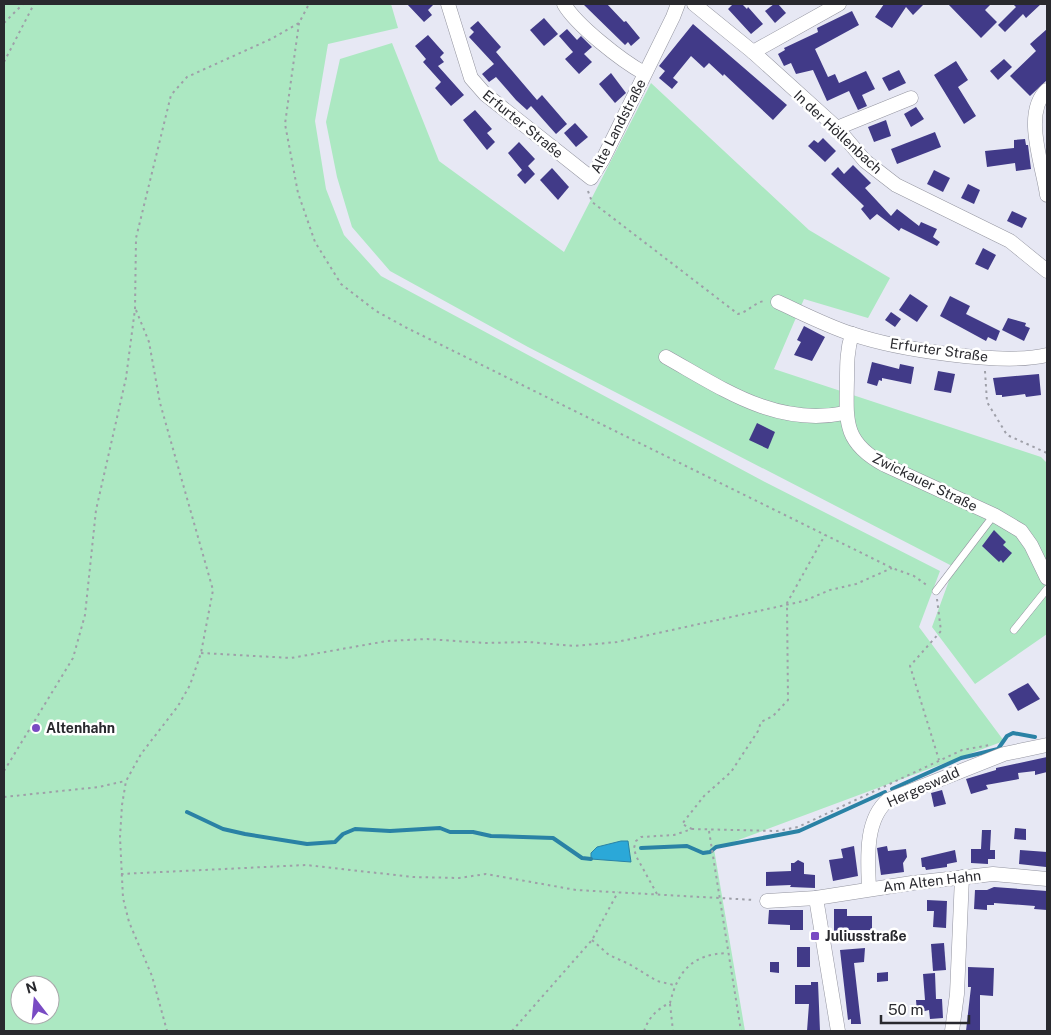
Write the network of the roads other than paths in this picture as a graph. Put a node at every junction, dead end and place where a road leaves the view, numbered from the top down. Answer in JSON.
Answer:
{"nodes":[{"id":1,"x":448,"y":4,"type":"edge"},
{"id":2,"x":564,"y":4,"type":"edge"},
{"id":3,"x":678,"y":4,"type":"edge"},
{"id":4,"x":694,"y":4,"type":"edge"},
{"id":5,"x":839,"y":4,"type":"edge"},
{"id":6,"x":753,"y":52,"type":"junction"},
{"id":7,"x":644,"y":73,"type":"junction"},
{"id":8,"x":1047,"y":90,"type":"edge"},
{"id":9,"x":911,"y":98,"type":"dead end"},
{"id":10,"x":837,"y":128,"type":"junction"},
{"id":11,"x":591,"y":178,"type":"joint"},
{"id":12,"x":1047,"y":195,"type":"edge"},
{"id":13,"x":1047,"y":271,"type":"edge"},
{"id":14,"x":778,"y":302,"type":"road end"},
{"id":15,"x":852,"y":334,"type":"junction"},
{"id":16,"x":1047,"y":355,"type":"edge"},
{"id":17,"x":666,"y":357,"type":"dead end"},
{"id":18,"x":845,"y":413,"type":"junction"},
{"id":19,"x":994,"y":515,"type":"junction"},
{"id":20,"x":1047,"y":578,"type":"edge"},
{"id":21,"x":1047,"y":589,"type":"edge"},
{"id":22,"x":936,"y":591,"type":"road end"},
{"id":23,"x":1014,"y":630,"type":"dead end"},
{"id":24,"x":1047,"y":745,"type":"edge"},
{"id":25,"x":962,"y":877,"type":"junction"},
{"id":26,"x":1047,"y":879,"type":"edge"},
{"id":27,"x":869,"y":889,"type":"junction"},
{"id":28,"x":816,"y":898,"type":"junction"},
{"id":29,"x":767,"y":901,"type":"road end"},
{"id":30,"x":838,"y":1031,"type":"edge"},
{"id":31,"x":952,"y":1031,"type":"edge"}],
"edges":[{"from":1,"to":11,"type":"street","name":"Erfurter Straße"},
{"from":2,"to":7,"type":"street","name":"Alte Landstraße"},
{"from":3,"to":7,"type":"street","name":"Alte Landstraße"},
{"from":4,"to":6,"type":"street","name":"In der Höllenbach"},
{"from":5,"to":6,"type":"street"},
{"from":6,"to":10,"type":"street","name":"In der Höllenbach"},
{"from":7,"to":11,"type":"street","name":"Alte Landstraße"},
{"from":8,"to":12,"type":"street"},
{"from":9,"to":10,"type":"street"},
{"from":10,"to":13,"type":"street","name":"In der Höllenbach"},
{"from":14,"to":15,"type":"street","name":"Erfurter Straße"},
{"from":15,"to":16,"type":"street","name":"Erfurter Straße"},
{"from":15,"to":18,"type":"street","name":"Zwickauer Straße"},
{"from":17,"to":18,"type":"street"},
{"from":18,"to":19,"type":"street","name":"Zwickauer Straße"},
{"from":19,"to":20,"type":"street","name":"Zwickauer Straße"},
{"from":19,"to":22,"type":"lane"},
{"from":21,"to":23,"type":"lane"},
{"from":24,"to":27,"type":"street","name":"Hergeswald"},
{"from":25,"to":26,"type":"street","name":"Am Alten Hahn"},
{"from":25,"to":27,"type":"street","name":"Am Alten Hahn"},
{"from":25,"to":31,"type":"street"},
{"from":27,"to":28,"type":"street","name":"Am Alten Hahn"},
{"from":28,"to":29,"type":"street"},
{"from":28,"to":30,"type":"street"}]}
